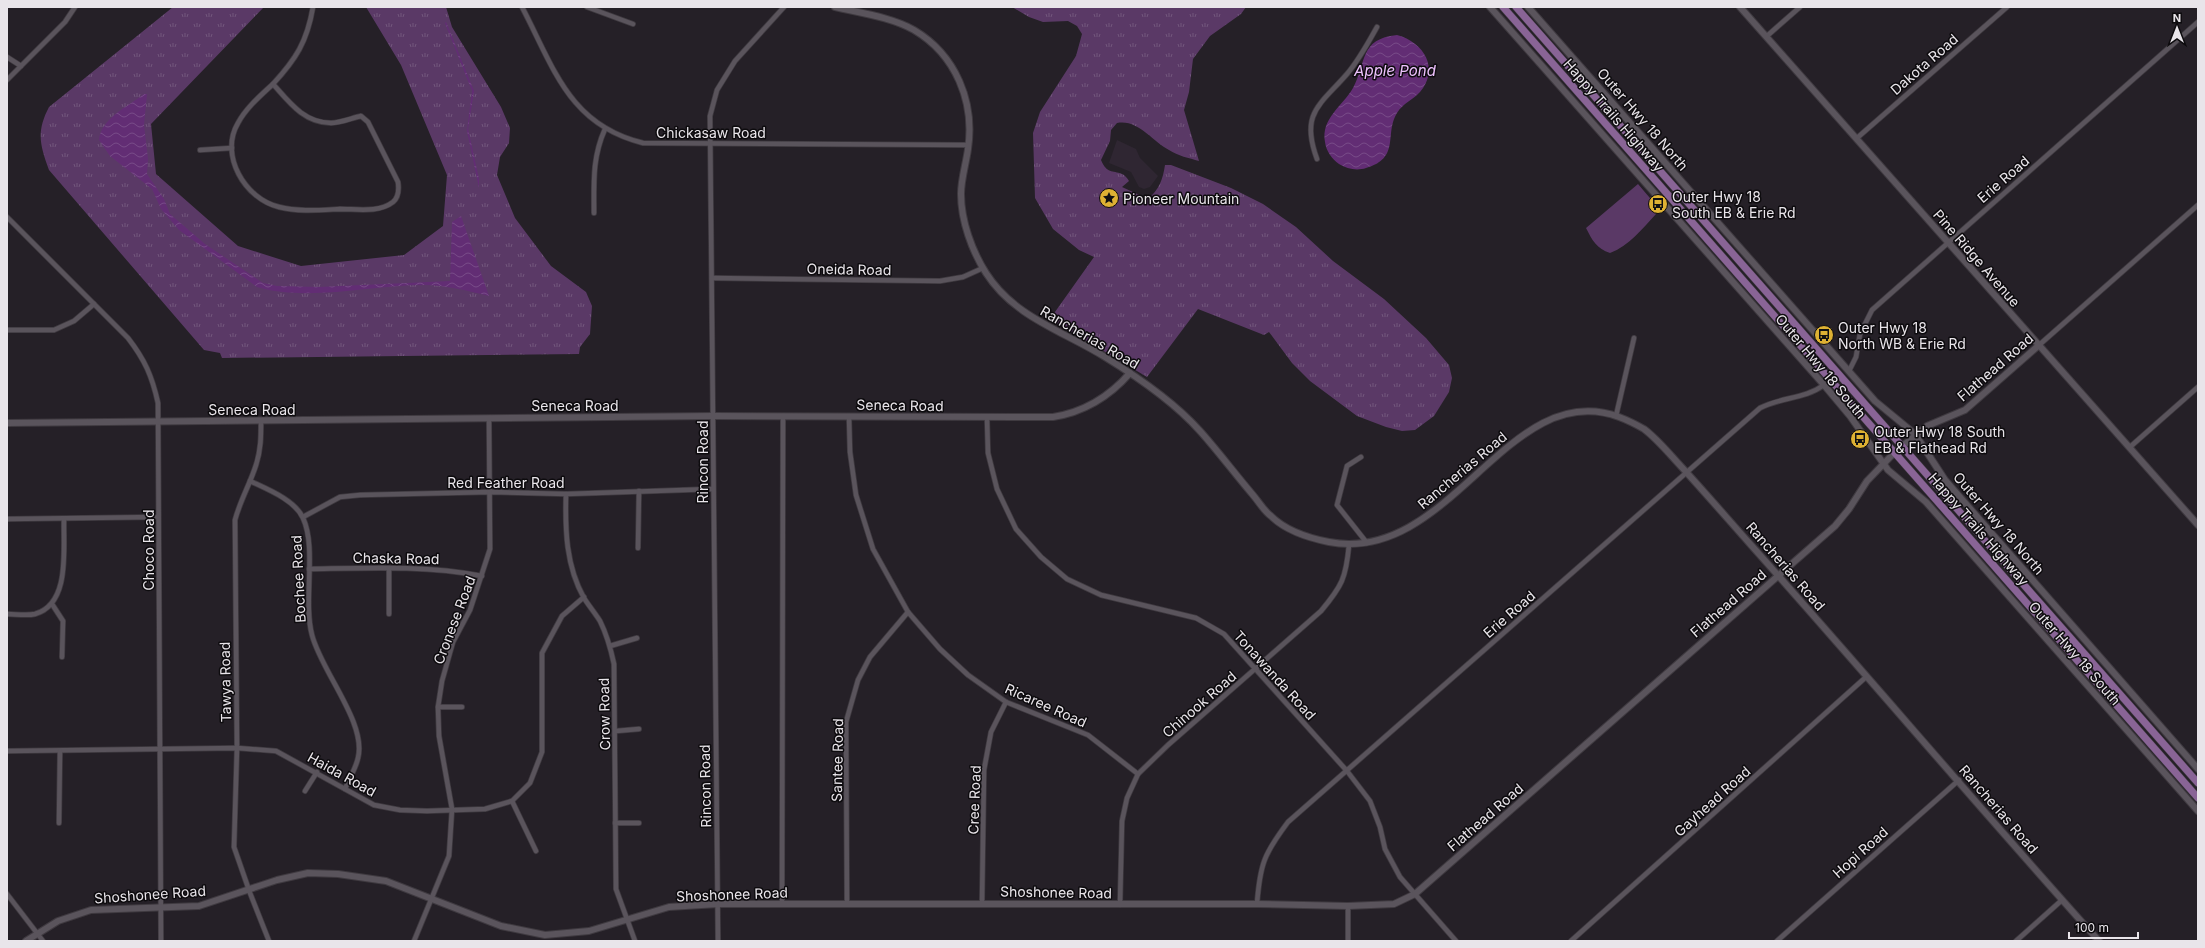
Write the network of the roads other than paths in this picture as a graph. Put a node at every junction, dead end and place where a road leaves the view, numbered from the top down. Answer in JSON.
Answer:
{"nodes":[{"id":1,"x":74,"y":7,"type":"edge"},
{"id":2,"x":312,"y":7,"type":"edge"},
{"id":3,"x":522,"y":7,"type":"edge"},
{"id":4,"x":587,"y":7,"type":"edge"},
{"id":5,"x":784,"y":7,"type":"edge"},
{"id":6,"x":835,"y":7,"type":"edge"},
{"id":7,"x":1490,"y":7,"type":"edge"},
{"id":8,"x":1503,"y":7,"type":"edge"},
{"id":9,"x":1516,"y":7,"type":"edge"},
{"id":10,"x":1528,"y":7,"type":"edge"},
{"id":11,"x":1740,"y":7,"type":"edge"},
{"id":12,"x":1800,"y":7,"type":"edge"},
{"id":13,"x":2007,"y":7,"type":"edge"},
{"id":14,"x":2198,"y":22,"type":"edge"},
{"id":15,"x":633,"y":24,"type":"dead end"},
{"id":16,"x":1377,"y":27,"type":"dead end"},
{"id":17,"x":1767,"y":36,"type":"junction"},
{"id":18,"x":7,"y":57,"type":"edge"},
{"id":19,"x":21,"y":66,"type":"junction"},
{"id":20,"x":7,"y":80,"type":"edge"},
{"id":21,"x":273,"y":84,"type":"junction"},
{"id":22,"x":605,"y":130,"type":"junction"},
{"id":23,"x":1857,"y":138,"type":"junction"},
{"id":24,"x":711,"y":142,"type":"junction"},
{"id":25,"x":969,"y":144,"type":"junction"},
{"id":26,"x":232,"y":148,"type":"junction"},
{"id":27,"x":200,"y":150,"type":"dead end"},
{"id":28,"x":1317,"y":159,"type":"dead end"},
{"id":29,"x":2198,"y":205,"type":"edge"},
{"id":30,"x":594,"y":213,"type":"dead end"},
{"id":31,"x":7,"y":217,"type":"edge"},
{"id":32,"x":1948,"y":242,"type":"junction"},
{"id":33,"x":983,"y":268,"type":"junction"},
{"id":34,"x":712,"y":278,"type":"junction"},
{"id":35,"x":94,"y":304,"type":"junction"},
{"id":36,"x":7,"y":330,"type":"edge"},
{"id":37,"x":1634,"y":338,"type":"dead end"},
{"id":38,"x":2038,"y":346,"type":"junction"},
{"id":39,"x":1849,"y":371,"type":"junction"},
{"id":40,"x":1130,"y":373,"type":"junction"},
{"id":41,"x":1824,"y":385,"type":"junction"},
{"id":42,"x":2198,"y":387,"type":"edge"},
{"id":43,"x":713,"y":416,"type":"junction"},
{"id":44,"x":783,"y":416,"type":"junction"},
{"id":45,"x":1616,"y":416,"type":"junction"},
{"id":46,"x":850,"y":417,"type":"junction"},
{"id":47,"x":489,"y":418,"type":"junction"},
{"id":48,"x":986,"y":418,"type":"junction"},
{"id":49,"x":261,"y":421,"type":"junction"},
{"id":50,"x":158,"y":422,"type":"junction"},
{"id":51,"x":7,"y":423,"type":"edge"},
{"id":52,"x":1916,"y":434,"type":"junction"},
{"id":53,"x":1903,"y":446,"type":"junction"},
{"id":54,"x":2130,"y":447,"type":"junction"},
{"id":55,"x":1894,"y":453,"type":"junction"},
{"id":56,"x":1361,"y":457,"type":"dead end"},
{"id":57,"x":1883,"y":463,"type":"junction"},
{"id":58,"x":1686,"y":472,"type":"junction"},
{"id":59,"x":250,"y":481,"type":"junction"},
{"id":60,"x":713,"y":489,"type":"junction"},
{"id":61,"x":639,"y":491,"type":"junction"},
{"id":62,"x":491,"y":492,"type":"junction"},
{"id":63,"x":566,"y":494,"type":"junction"},
{"id":64,"x":158,"y":517,"type":"junction"},
{"id":65,"x":303,"y":517,"type":"junction"},
{"id":66,"x":7,"y":519,"type":"edge"},
{"id":67,"x":64,"y":519,"type":"junction"},
{"id":68,"x":2198,"y":525,"type":"edge"},
{"id":69,"x":1368,"y":544,"type":"junction"},
{"id":70,"x":1349,"y":545,"type":"junction"},
{"id":71,"x":638,"y":548,"type":"dead end"},
{"id":72,"x":389,"y":568,"type":"junction"},
{"id":73,"x":309,"y":569,"type":"junction"},
{"id":74,"x":1778,"y":575,"type":"junction"},
{"id":75,"x":482,"y":576,"type":"junction"},
{"id":76,"x":584,"y":597,"type":"junction"},
{"id":77,"x":52,"y":604,"type":"junction"},
{"id":78,"x":908,"y":612,"type":"junction"},
{"id":79,"x":7,"y":614,"type":"edge"},
{"id":80,"x":389,"y":614,"type":"dead end"},
{"id":81,"x":637,"y":638,"type":"dead end"},
{"id":82,"x":610,"y":646,"type":"junction"},
{"id":83,"x":62,"y":657,"type":"dead end"},
{"id":84,"x":1256,"y":669,"type":"junction"},
{"id":85,"x":1866,"y":677,"type":"junction"},
{"id":86,"x":1006,"y":702,"type":"junction"},
{"id":87,"x":438,"y":707,"type":"junction"},
{"id":88,"x":462,"y":707,"type":"dead end"},
{"id":89,"x":639,"y":730,"type":"dead end"},
{"id":90,"x":616,"y":731,"type":"junction"},
{"id":91,"x":237,"y":748,"type":"junction"},
{"id":92,"x":160,"y":749,"type":"junction"},
{"id":93,"x":60,"y":750,"type":"junction"},
{"id":94,"x":7,"y":751,"type":"edge"},
{"id":95,"x":2198,"y":769,"type":"edge"},
{"id":96,"x":1347,"y":771,"type":"junction"},
{"id":97,"x":317,"y":772,"type":"junction"},
{"id":98,"x":1138,"y":774,"type":"junction"},
{"id":99,"x":1958,"y":780,"type":"junction"},
{"id":100,"x":2198,"y":783,"type":"edge"},
{"id":101,"x":345,"y":789,"type":"junction"},
{"id":102,"x":305,"y":791,"type":"dead end"},
{"id":103,"x":2198,"y":798,"type":"edge"},
{"id":104,"x":512,"y":801,"type":"junction"},
{"id":105,"x":452,"y":810,"type":"junction"},
{"id":106,"x":2198,"y":811,"type":"edge"},
{"id":107,"x":60,"y":823,"type":"dead end"},
{"id":108,"x":615,"y":823,"type":"junction"},
{"id":109,"x":639,"y":823,"type":"dead end"},
{"id":110,"x":536,"y":850,"type":"dead end"},
{"id":111,"x":248,"y":890,"type":"junction"},
{"id":112,"x":7,"y":894,"type":"edge"},
{"id":113,"x":1415,"y":894,"type":"junction"},
{"id":114,"x":431,"y":899,"type":"junction"},
{"id":115,"x":2062,"y":900,"type":"junction"},
{"id":116,"x":982,"y":903,"type":"junction"},
{"id":117,"x":718,"y":904,"type":"junction"},
{"id":118,"x":782,"y":904,"type":"junction"},
{"id":119,"x":847,"y":904,"type":"junction"},
{"id":120,"x":1257,"y":904,"type":"junction"},
{"id":121,"x":1120,"y":905,"type":"junction"},
{"id":122,"x":1348,"y":906,"type":"junction"},
{"id":123,"x":161,"y":908,"type":"junction"},
{"id":124,"x":627,"y":919,"type":"junction"},
{"id":125,"x":37,"y":934,"type":"junction"},
{"id":126,"x":26,"y":941,"type":"edge"},
{"id":127,"x":43,"y":941,"type":"edge"},
{"id":128,"x":161,"y":941,"type":"edge"},
{"id":129,"x":269,"y":941,"type":"edge"},
{"id":130,"x":414,"y":941,"type":"edge"},
{"id":131,"x":635,"y":941,"type":"edge"},
{"id":132,"x":718,"y":941,"type":"edge"},
{"id":133,"x":1348,"y":941,"type":"edge"},
{"id":134,"x":1456,"y":941,"type":"edge"},
{"id":135,"x":1571,"y":941,"type":"edge"},
{"id":136,"x":1777,"y":941,"type":"edge"},
{"id":137,"x":2016,"y":941,"type":"edge"},
{"id":138,"x":2099,"y":941,"type":"edge"}],
"edges":[{"from":1,"to":19,"type":"street"},
{"from":2,"to":21,"type":"street"},
{"from":3,"to":22,"type":"street","name":"Chickasaw Road"},
{"from":4,"to":15,"type":"street"},
{"from":5,"to":24,"type":"street","name":"Rincon Road"},
{"from":6,"to":25,"type":"street","name":"Rancherias Road"},
{"from":7,"to":41,"type":"street","name":"Outer Hwy 18 South"},
{"from":8,"to":55,"type":"main road","name":"Happy Trails Highway"},
{"from":9,"to":53,"type":"main road","name":"Happy Trails Highway"},
{"from":10,"to":39,"type":"street","name":"Outer Hwy 18 North"},
{"from":11,"to":17,"type":"street","name":"Pine Ridge Avenue"},
{"from":12,"to":17,"type":"street"},
{"from":13,"to":23,"type":"street","name":"Dakota Road"},
{"from":14,"to":32,"type":"street","name":"Erie Road"},
{"from":16,"to":28,"type":"street"},
{"from":17,"to":23,"type":"street","name":"Pine Ridge Avenue"},
{"from":18,"to":19,"type":"street"},
{"from":19,"to":20,"type":"street"},
{"from":21,"to":26,"type":"street"},
{"from":21,"to":26,"type":"street"},
{"from":22,"to":24,"type":"street","name":"Chickasaw Road"},
{"from":22,"to":30,"type":"street"},
{"from":23,"to":32,"type":"street","name":"Pine Ridge Avenue"},
{"from":24,"to":25,"type":"street","name":"Chickasaw Road"},
{"from":24,"to":34,"type":"street","name":"Rincon Road"},
{"from":25,"to":33,"type":"street","name":"Rancherias Road"},
{"from":26,"to":27,"type":"street"},
{"from":29,"to":38,"type":"street","name":"Flathead Road"},
{"from":31,"to":35,"type":"street","name":"Choco Road"},
{"from":32,"to":38,"type":"street","name":"Pine Ridge Avenue"},
{"from":32,"to":39,"type":"street","name":"Erie Road"},
{"from":33,"to":34,"type":"street","name":"Oneida Road"},
{"from":33,"to":40,"type":"street","name":"Rancherias Road"},
{"from":34,"to":43,"type":"street","name":"Rincon Road"},
{"from":35,"to":36,"type":"street"},
{"from":35,"to":50,"type":"street","name":"Choco Road"},
{"from":37,"to":45,"type":"street"},
{"from":38,"to":52,"type":"street","name":"Flathead Road"},
{"from":38,"to":54,"type":"street","name":"Pine Ridge Avenue"},
{"from":39,"to":52,"type":"street","name":"Outer Hwy 18 North"},
{"from":40,"to":48,"type":"street","name":"Seneca Road"},
{"from":40,"to":70,"type":"street","name":"Rancherias Road"},
{"from":41,"to":57,"type":"street","name":"Outer Hwy 18 South"},
{"from":41,"to":58,"type":"street","name":"Erie Road"},
{"from":42,"to":54,"type":"street"},
{"from":43,"to":44,"type":"street","name":"Seneca Road"},
{"from":43,"to":47,"type":"street","name":"Seneca Road"},
{"from":43,"to":60,"type":"street","name":"Rincon Road"},
{"from":44,"to":46,"type":"street","name":"Seneca Road"},
{"from":44,"to":118,"type":"street"},
{"from":45,"to":58,"type":"street","name":"Rancherias Road"},
{"from":45,"to":69,"type":"street","name":"Rancherias Road"},
{"from":46,"to":48,"type":"street","name":"Seneca Road"},
{"from":46,"to":78,"type":"street","name":"Ricaree Road"},
{"from":47,"to":49,"type":"street","name":"Seneca Road"},
{"from":47,"to":62,"type":"street","name":"Cronese Road"},
{"from":48,"to":84,"type":"street","name":"Tonawanda Road"},
{"from":49,"to":50,"type":"street","name":"Seneca Road"},
{"from":49,"to":59,"type":"street","name":"Tawya Road"},
{"from":50,"to":51,"type":"street","name":"Seneca Road"},
{"from":50,"to":64,"type":"street","name":"Choco Road"},
{"from":52,"to":53,"type":"street","name":"Flathead Road"},
{"from":52,"to":95,"type":"street","name":"Outer Hwy 18 North"},
{"from":53,"to":55,"type":"street","name":"Flathead Road"},
{"from":53,"to":100,"type":"main road","name":"Happy Trails Highway"},
{"from":54,"to":68,"type":"street","name":"Pine Ridge Avenue"},
{"from":55,"to":57,"type":"street","name":"Flathead Road"},
{"from":55,"to":103,"type":"main road","name":"Happy Trails Highway"},
{"from":56,"to":69,"type":"street"},
{"from":57,"to":74,"type":"street","name":"Flathead Road"},
{"from":57,"to":106,"type":"street","name":"Outer Hwy 18 South"},
{"from":58,"to":74,"type":"street","name":"Rancherias Road"},
{"from":58,"to":96,"type":"street","name":"Erie Road"},
{"from":59,"to":65,"type":"street","name":"Bochee Road"},
{"from":59,"to":91,"type":"street","name":"Tawya Road"},
{"from":60,"to":61,"type":"street","name":"Red Feather Road"},
{"from":60,"to":117,"type":"street","name":"Rincon Road"},
{"from":61,"to":63,"type":"street","name":"Red Feather Road"},
{"from":61,"to":71,"type":"street"},
{"from":62,"to":63,"type":"street","name":"Red Feather Road"},
{"from":62,"to":65,"type":"street","name":"Red Feather Road"},
{"from":62,"to":75,"type":"street","name":"Cronese Road"},
{"from":63,"to":76,"type":"street","name":"Crow Road"},
{"from":64,"to":67,"type":"street"},
{"from":64,"to":92,"type":"street","name":"Choco Road"},
{"from":65,"to":73,"type":"street","name":"Bochee Road"},
{"from":66,"to":67,"type":"street"},
{"from":67,"to":77,"type":"street"},
{"from":69,"to":70,"type":"street","name":"Rancherias Road"},
{"from":70,"to":84,"type":"street","name":"Chinook Road"},
{"from":72,"to":73,"type":"street","name":"Chaska Road"},
{"from":72,"to":75,"type":"street","name":"Chaska Road"},
{"from":72,"to":80,"type":"street"},
{"from":73,"to":101,"type":"street","name":"Bochee Road"},
{"from":74,"to":85,"type":"street","name":"Rancherias Road"},
{"from":74,"to":113,"type":"street","name":"Flathead Road"},
{"from":75,"to":87,"type":"street","name":"Cronese Road"},
{"from":76,"to":82,"type":"street","name":"Crow Road"},
{"from":76,"to":104,"type":"street","name":"Haida Road"},
{"from":77,"to":79,"type":"street"},
{"from":77,"to":83,"type":"street"},
{"from":78,"to":86,"type":"street","name":"Ricaree Road"},
{"from":78,"to":119,"type":"street","name":"Santee Road"},
{"from":81,"to":82,"type":"street"},
{"from":82,"to":90,"type":"street","name":"Crow Road"},
{"from":84,"to":96,"type":"street","name":"Tonawanda Road"},
{"from":84,"to":98,"type":"street","name":"Chinook Road"},
{"from":85,"to":99,"type":"street","name":"Rancherias Road"},
{"from":85,"to":135,"type":"street","name":"Gayhead Road"},
{"from":86,"to":98,"type":"street","name":"Ricaree Road"},
{"from":86,"to":116,"type":"street","name":"Cree Road"},
{"from":87,"to":88,"type":"street"},
{"from":87,"to":105,"type":"street","name":"Cronese Road"},
{"from":89,"to":90,"type":"street"},
{"from":90,"to":108,"type":"street","name":"Crow Road"},
{"from":91,"to":92,"type":"street","name":"Haida Road"},
{"from":91,"to":97,"type":"street","name":"Haida Road"},
{"from":91,"to":111,"type":"street","name":"Tawya Road"},
{"from":92,"to":93,"type":"street","name":"Haida Road"},
{"from":92,"to":123,"type":"street","name":"Choco Road"},
{"from":93,"to":94,"type":"street","name":"Haida Road"},
{"from":93,"to":107,"type":"street"},
{"from":96,"to":113,"type":"street","name":"Tonawanda Road"},
{"from":96,"to":120,"type":"street","name":"Erie Road"},
{"from":97,"to":101,"type":"street","name":"Haida Road"},
{"from":97,"to":102,"type":"street"},
{"from":98,"to":121,"type":"street","name":"Chinook Road"},
{"from":99,"to":115,"type":"street","name":"Rancherias Road"},
{"from":99,"to":136,"type":"street","name":"Hopi Road"},
{"from":101,"to":105,"type":"street","name":"Haida Road"},
{"from":104,"to":105,"type":"street","name":"Haida Road"},
{"from":104,"to":110,"type":"street"},
{"from":105,"to":114,"type":"street","name":"Cronese Road"},
{"from":108,"to":109,"type":"street"},
{"from":108,"to":124,"type":"street","name":"Crow Road"},
{"from":111,"to":114,"type":"street","name":"Shoshonee Road"},
{"from":111,"to":123,"type":"street","name":"Shoshonee Road"},
{"from":111,"to":129,"type":"street","name":"Tawya Road"},
{"from":112,"to":125,"type":"street"},
{"from":113,"to":122,"type":"street","name":"Shoshonee Road"},
{"from":113,"to":134,"type":"street","name":"Tonawanda Road"},
{"from":114,"to":124,"type":"street","name":"Shoshonee Road"},
{"from":114,"to":130,"type":"street","name":"Cronese Road"},
{"from":115,"to":137,"type":"street"},
{"from":115,"to":138,"type":"street","name":"Rancherias Road"},
{"from":116,"to":119,"type":"street","name":"Shoshonee Road"},
{"from":116,"to":121,"type":"street","name":"Shoshonee Road"},
{"from":117,"to":118,"type":"street","name":"Shoshonee Road"},
{"from":117,"to":124,"type":"street","name":"Shoshonee Road"},
{"from":117,"to":132,"type":"street","name":"Rincon Road"},
{"from":118,"to":119,"type":"street","name":"Shoshonee Road"},
{"from":120,"to":121,"type":"street","name":"Shoshonee Road"},
{"from":120,"to":122,"type":"street","name":"Shoshonee Road"},
{"from":122,"to":133,"type":"street"},
{"from":123,"to":125,"type":"street","name":"Shoshonee Road"},
{"from":123,"to":128,"type":"street","name":"Choco Road"},
{"from":124,"to":131,"type":"street","name":"Crow Road"},
{"from":125,"to":126,"type":"street","name":"Shoshonee Road"},
{"from":125,"to":127,"type":"street"}]}
